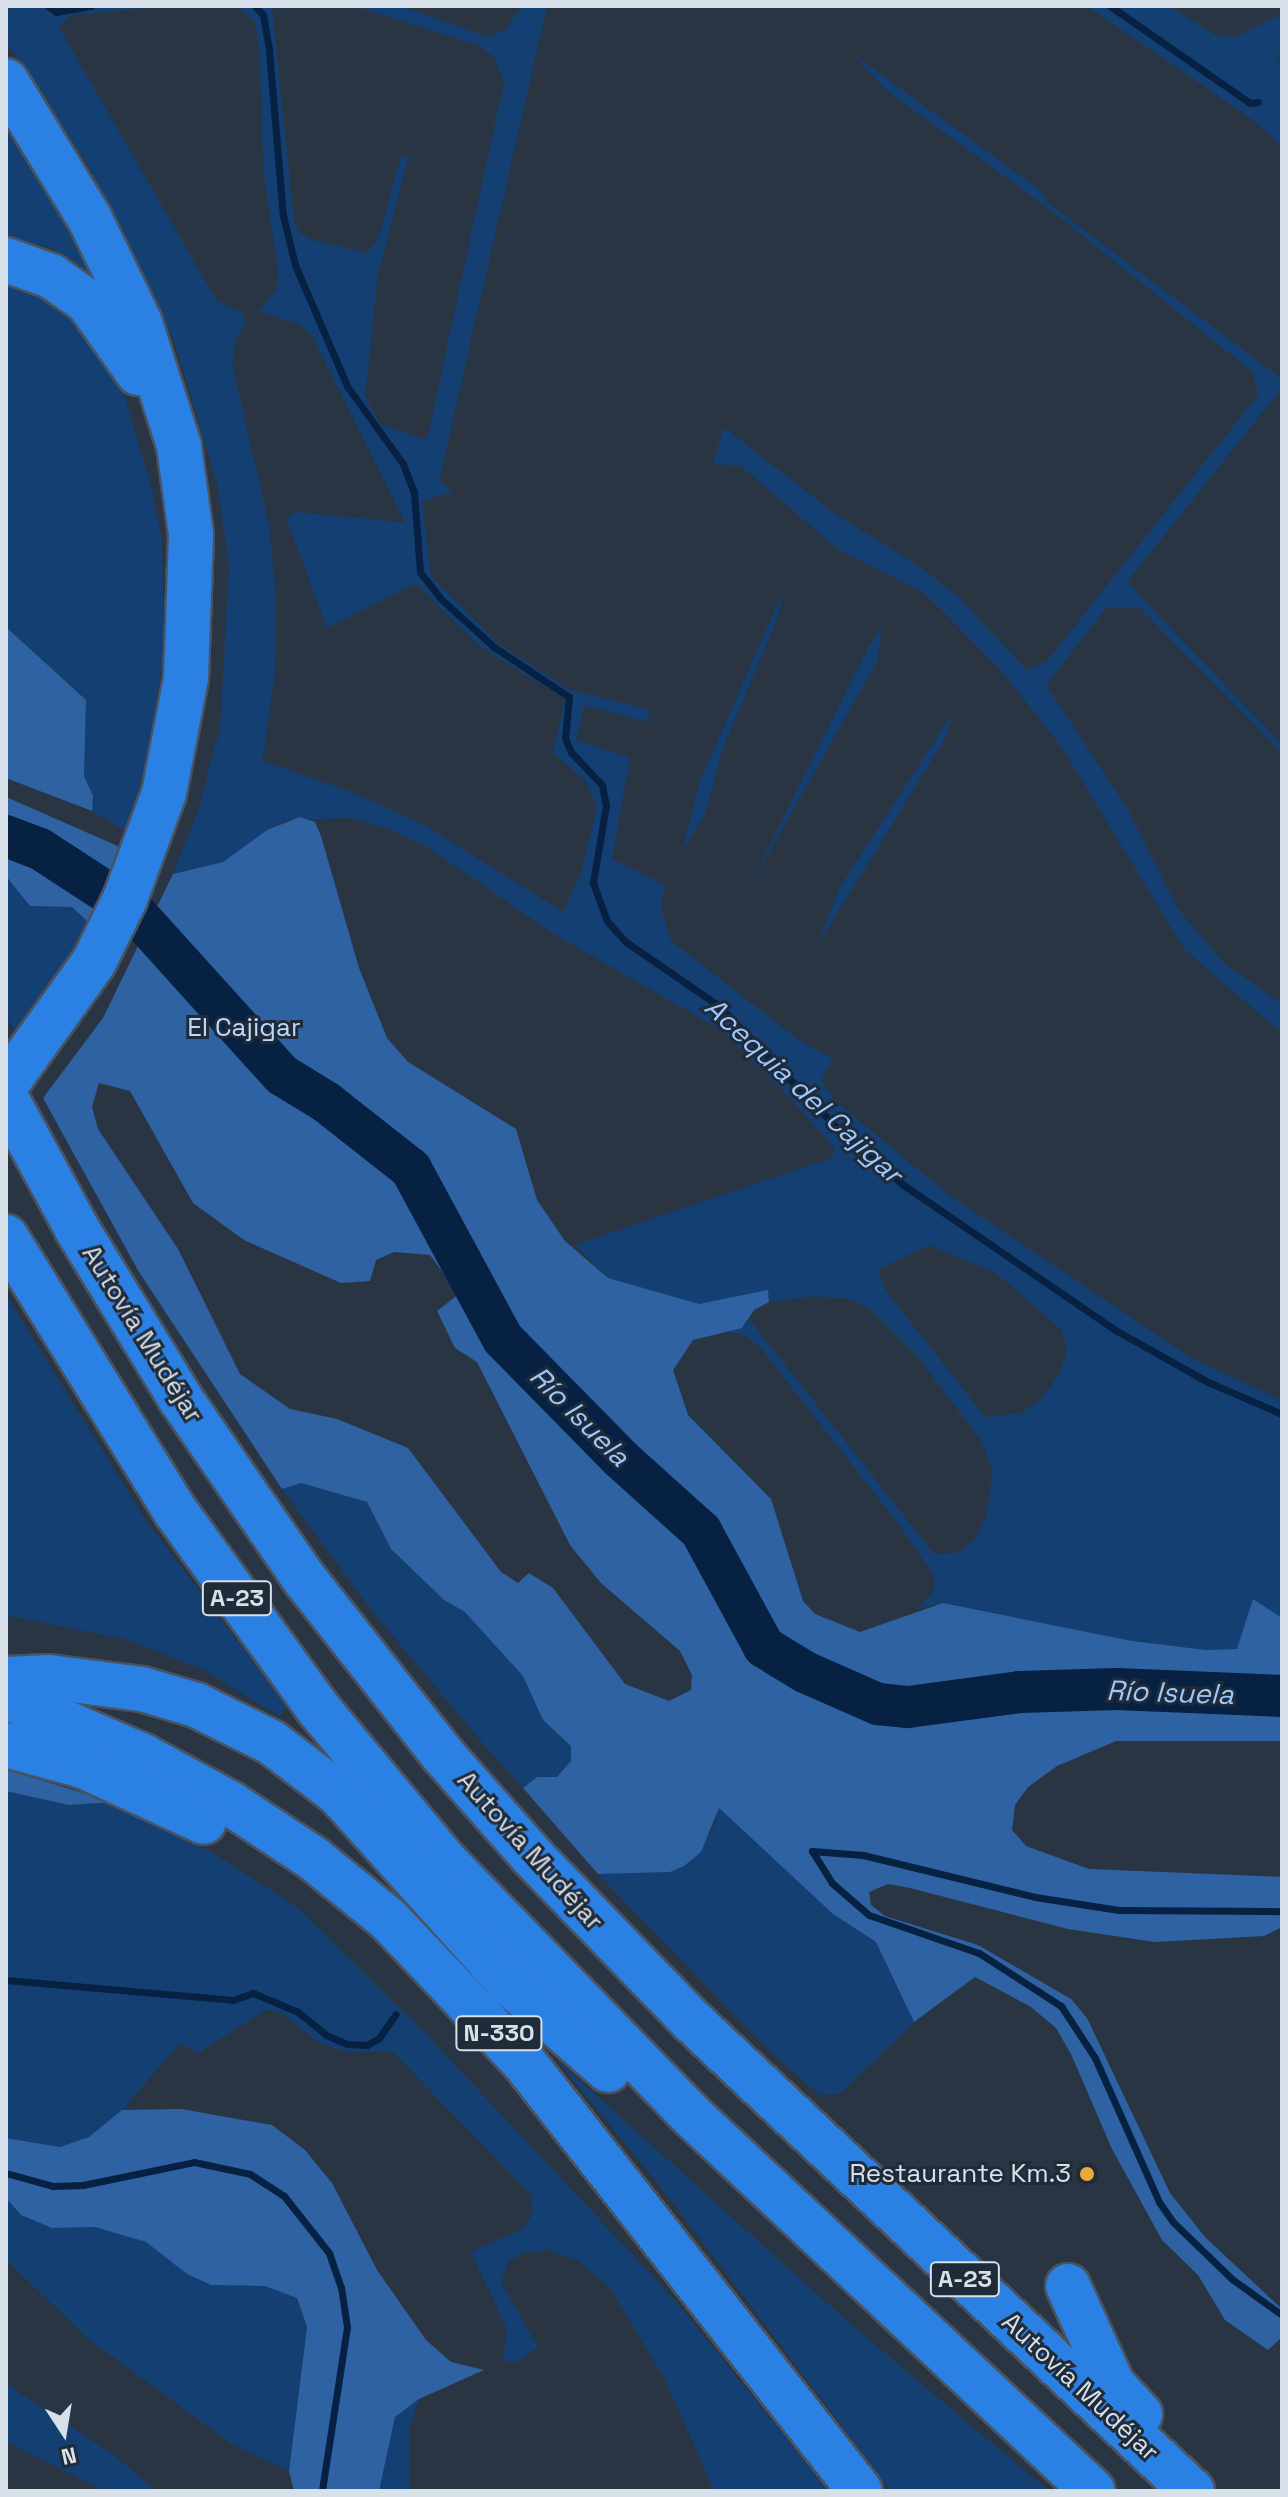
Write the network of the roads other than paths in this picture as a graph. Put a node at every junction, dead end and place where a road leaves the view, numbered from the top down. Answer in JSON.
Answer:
{"nodes":[{"id":1,"x":6,"y":81,"type":"edge"},
{"id":2,"x":6,"y":260,"type":"edge"},
{"id":3,"x":189,"y":581,"type":"junction"},
{"id":4,"x":6,"y":1085,"type":"edge"},
{"id":5,"x":6,"y":1098,"type":"edge"},
{"id":6,"x":6,"y":1237,"type":"edge"},
{"id":7,"x":6,"y":1679,"type":"edge"},
{"id":8,"x":6,"y":1697,"type":"edge"},
{"id":9,"x":6,"y":1745,"type":"edge"},
{"id":10,"x":738,"y":2066,"type":"junction"},
{"id":11,"x":836,"y":2118,"type":"dead end"},
{"id":12,"x":733,"y":2155,"type":"junction"},
{"id":13,"x":659,"y":2230,"type":"junction"},
{"id":14,"x":1068,"y":2286,"type":"dead end"},
{"id":15,"x":860,"y":2491,"type":"edge"},
{"id":16,"x":1093,"y":2491,"type":"edge"},
{"id":17,"x":1192,"y":2491,"type":"edge"},
{"id":18,"x":1219,"y":2491,"type":"edge"}],
"edges":[{"from":1,"to":3,"type":"highway"},
{"from":2,"to":3,"type":"highway"},
{"from":3,"to":4,"type":"highway"},
{"from":5,"to":10,"type":"highway","name":"Autovía Mudéjar","number":"A-23"},
{"from":6,"to":12,"type":"highway","number":"A-23"},
{"from":7,"to":12,"type":"highway"},
{"from":8,"to":13,"type":"highway","number":"N-330"},
{"from":9,"to":13,"type":"highway"},
{"from":10,"to":11,"type":"highway"},
{"from":10,"to":17,"type":"highway","name":"Autovía Mudéjar","number":"A-23"},
{"from":12,"to":16,"type":"highway","number":"A-23"},
{"from":13,"to":15,"type":"highway","number":"N-330"},
{"from":14,"to":18,"type":"highway"}]}
